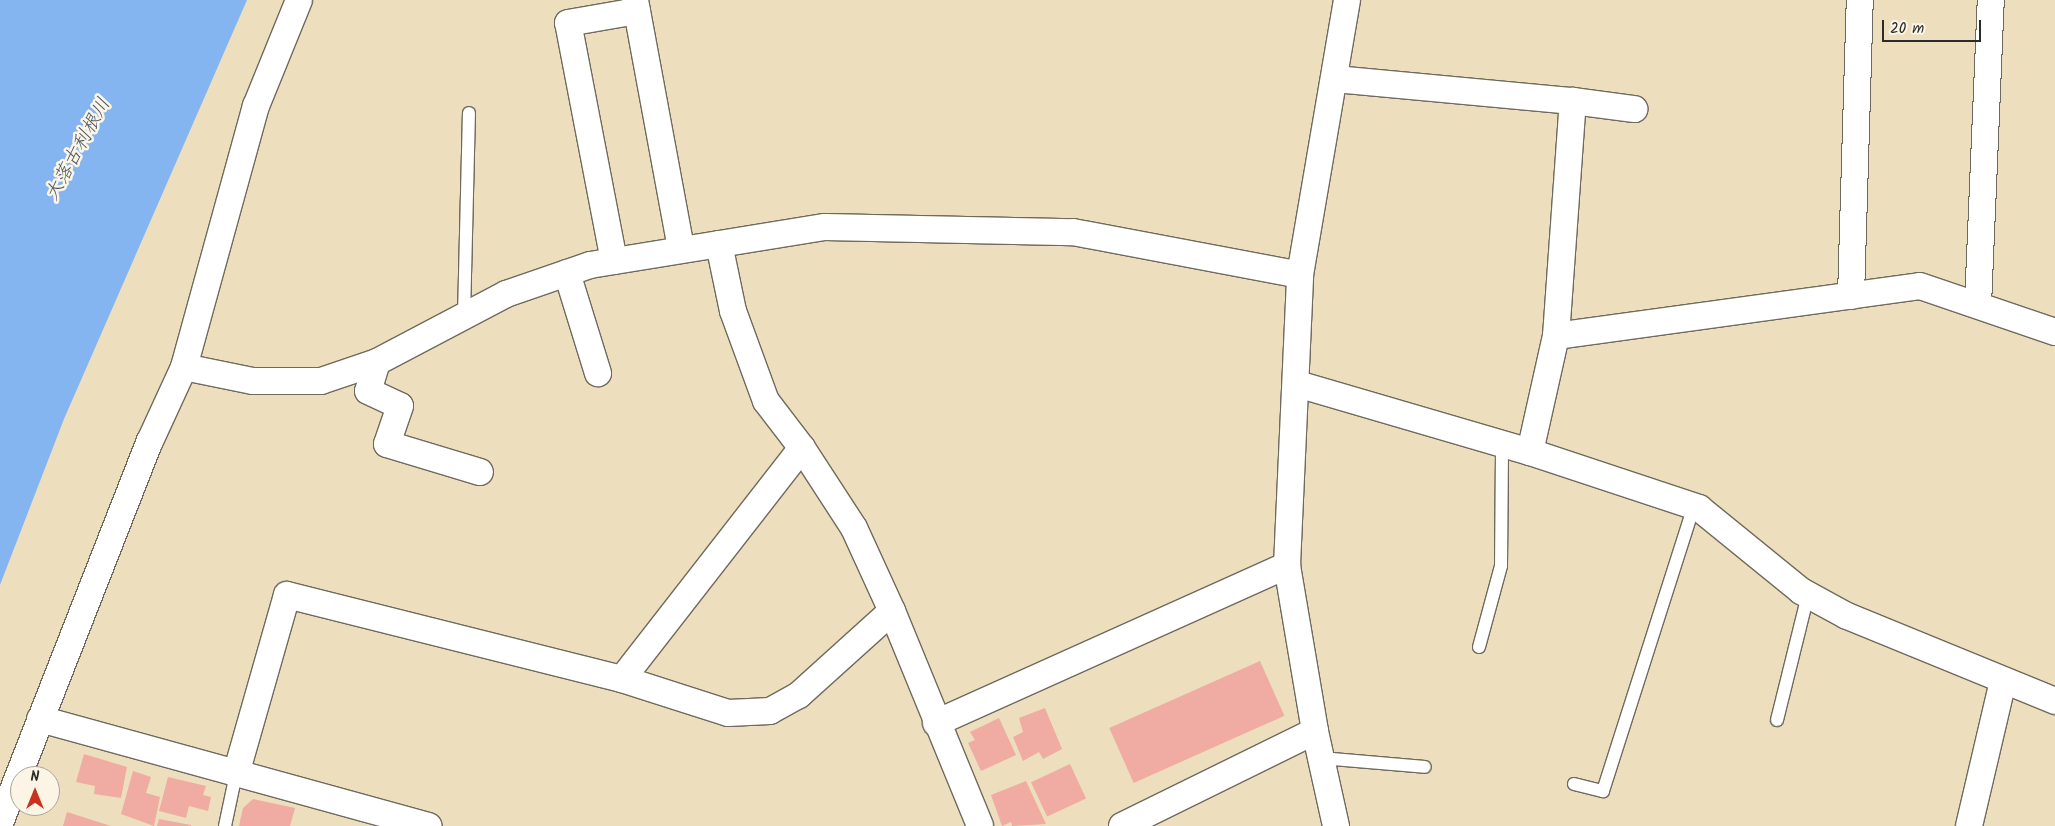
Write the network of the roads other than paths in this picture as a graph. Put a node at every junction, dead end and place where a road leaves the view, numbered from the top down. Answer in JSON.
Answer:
{"nodes":[{"id":1,"x":299,"y":0,"type":"edge"},
{"id":2,"x":1346,"y":0,"type":"edge"},
{"id":3,"x":1860,"y":0,"type":"edge"},
{"id":4,"x":1990,"y":0,"type":"edge"},
{"id":5,"x":636,"y":5,"type":"edge"},
{"id":6,"x":1335,"y":79,"type":"junction"},
{"id":7,"x":1573,"y":101,"type":"junction"},
{"id":8,"x":1634,"y":109,"type":"dead end"},
{"id":9,"x":469,"y":113,"type":"dead end"},
{"id":10,"x":719,"y":244,"type":"junction"},
{"id":11,"x":681,"y":249,"type":"junction"},
{"id":12,"x":614,"y":261,"type":"junction"},
{"id":13,"x":567,"y":273,"type":"junction"},
{"id":14,"x":1300,"y":275,"type":"junction"},
{"id":15,"x":1850,"y":296,"type":"junction"},
{"id":16,"x":1978,"y":305,"type":"junction"},
{"id":17,"x":464,"y":316,"type":"junction"},
{"id":18,"x":2055,"y":332,"type":"edge"},
{"id":19,"x":1556,"y":336,"type":"junction"},
{"id":20,"x":378,"y":362,"type":"junction"},
{"id":21,"x":184,"y":367,"type":"junction"},
{"id":22,"x":598,"y":373,"type":"dead end"},
{"id":23,"x":1297,"y":384,"type":"junction"},
{"id":24,"x":1502,"y":444,"type":"junction"},
{"id":25,"x":802,"y":448,"type":"junction"},
{"id":26,"x":1530,"y":452,"type":"junction"},
{"id":27,"x":480,"y":472,"type":"dead end"},
{"id":28,"x":1694,"y":506,"type":"junction"},
{"id":29,"x":1286,"y":565,"type":"junction"},
{"id":30,"x":1808,"y":594,"type":"junction"},
{"id":31,"x":892,"y":611,"type":"junction"},
{"id":32,"x":1479,"y":647,"type":"dead end"},
{"id":33,"x":622,"y":679,"type":"junction"},
{"id":34,"x":2003,"y":681,"type":"junction"},
{"id":35,"x":2055,"y":701,"type":"edge"},
{"id":36,"x":40,"y":719,"type":"junction"},
{"id":37,"x":1777,"y":720,"type":"dead end"},
{"id":38,"x":936,"y":723,"type":"junction"},
{"id":39,"x":1315,"y":730,"type":"junction"},
{"id":40,"x":1321,"y":758,"type":"junction"},
{"id":41,"x":1425,"y":767,"type":"dead end"},
{"id":42,"x":236,"y":774,"type":"junction"},
{"id":43,"x":1574,"y":784,"type":"dead end"},
{"id":44,"x":0,"y":822,"type":"edge"},
{"id":45,"x":225,"y":826,"type":"edge"},
{"id":46,"x":430,"y":826,"type":"edge"},
{"id":47,"x":980,"y":826,"type":"edge"},
{"id":48,"x":1122,"y":826,"type":"edge"},
{"id":49,"x":1336,"y":826,"type":"edge"},
{"id":50,"x":1969,"y":826,"type":"edge"}],
"edges":[{"from":1,"to":21,"type":"street"},
{"from":2,"to":6,"type":"street"},
{"from":3,"to":15,"type":"street"},
{"from":4,"to":16,"type":"street"},
{"from":5,"to":11,"type":"street"},
{"from":5,"to":12,"type":"street"},
{"from":6,"to":7,"type":"street"},
{"from":6,"to":14,"type":"street"},
{"from":7,"to":8,"type":"street"},
{"from":7,"to":19,"type":"street"},
{"from":9,"to":17,"type":"lane"},
{"from":10,"to":11,"type":"street"},
{"from":10,"to":14,"type":"street"},
{"from":10,"to":25,"type":"street"},
{"from":11,"to":12,"type":"street"},
{"from":12,"to":13,"type":"street"},
{"from":13,"to":17,"type":"street"},
{"from":13,"to":22,"type":"street"},
{"from":14,"to":23,"type":"street"},
{"from":15,"to":16,"type":"street"},
{"from":15,"to":19,"type":"street"},
{"from":16,"to":18,"type":"street"},
{"from":17,"to":20,"type":"street"},
{"from":19,"to":26,"type":"street"},
{"from":20,"to":21,"type":"street"},
{"from":20,"to":27,"type":"street"},
{"from":21,"to":36,"type":"street"},
{"from":23,"to":24,"type":"street"},
{"from":23,"to":29,"type":"street"},
{"from":24,"to":26,"type":"street"},
{"from":24,"to":32,"type":"lane"},
{"from":25,"to":31,"type":"street"},
{"from":25,"to":33,"type":"street"},
{"from":26,"to":28,"type":"street"},
{"from":28,"to":30,"type":"street"},
{"from":28,"to":43,"type":"lane"},
{"from":29,"to":38,"type":"street"},
{"from":29,"to":39,"type":"street"},
{"from":30,"to":34,"type":"street"},
{"from":30,"to":37,"type":"lane"},
{"from":31,"to":33,"type":"street"},
{"from":31,"to":38,"type":"street"},
{"from":33,"to":42,"type":"street"},
{"from":34,"to":35,"type":"street"},
{"from":34,"to":50,"type":"street"},
{"from":36,"to":42,"type":"street"},
{"from":36,"to":44,"type":"street"},
{"from":38,"to":47,"type":"street"},
{"from":39,"to":40,"type":"street"},
{"from":39,"to":48,"type":"street"},
{"from":40,"to":41,"type":"lane"},
{"from":40,"to":49,"type":"street"},
{"from":42,"to":45,"type":"lane"},
{"from":42,"to":46,"type":"street"}]}
